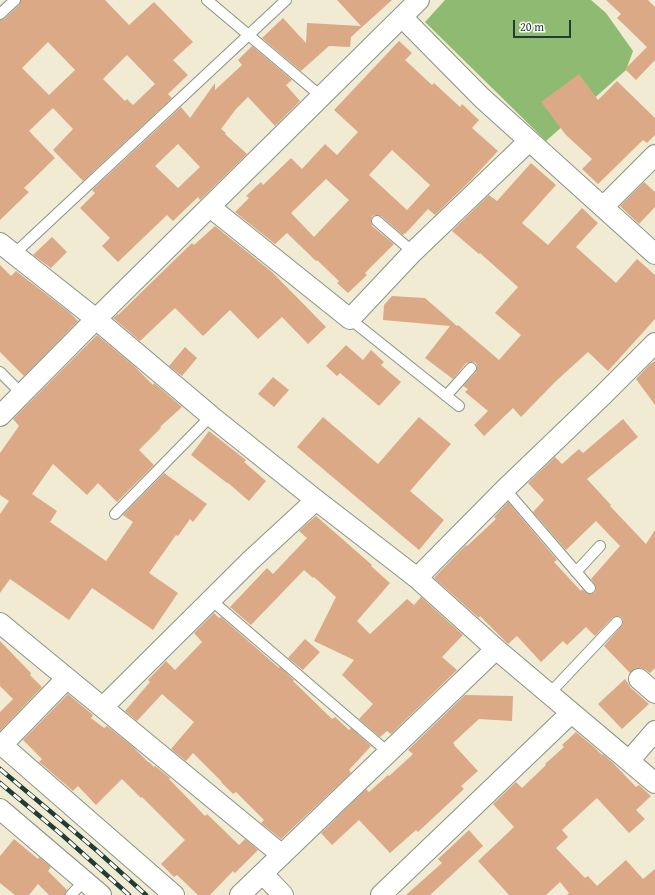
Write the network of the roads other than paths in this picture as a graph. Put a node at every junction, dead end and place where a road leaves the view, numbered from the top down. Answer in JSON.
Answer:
{"nodes":[{"id":1,"x":15,"y":0,"type":"edge"},
{"id":2,"x":208,"y":0,"type":"edge"},
{"id":3,"x":286,"y":0,"type":"edge"},
{"id":4,"x":419,"y":0,"type":"edge"},
{"id":5,"x":0,"y":14,"type":"edge"},
{"id":6,"x":402,"y":17,"type":"junction"},
{"id":7,"x":249,"y":35,"type":"junction"},
{"id":8,"x":322,"y":97,"type":"junction"},
{"id":9,"x":529,"y":141,"type":"junction"},
{"id":10,"x":655,"y":155,"type":"edge"},
{"id":11,"x":603,"y":206,"type":"junction"},
{"id":12,"x":210,"y":208,"type":"junction"},
{"id":13,"x":377,"y":221,"type":"dead end"},
{"id":14,"x":7,"y":248,"type":"edge"},
{"id":15,"x":413,"y":252,"type":"junction"},
{"id":16,"x":655,"y":254,"type":"edge"},
{"id":17,"x":350,"y":318,"type":"junction"},
{"id":18,"x":96,"y":320,"type":"junction"},
{"id":19,"x":655,"y":343,"type":"edge"},
{"id":20,"x":471,"y":368,"type":"dead end"},
{"id":21,"x":0,"y":372,"type":"edge"},
{"id":22,"x":22,"y":394,"type":"junction"},
{"id":23,"x":446,"y":396,"type":"junction"},
{"id":24,"x":459,"y":406,"type":"dead end"},
{"id":25,"x":0,"y":416,"type":"edge"},
{"id":26,"x":211,"y":416,"type":"junction"},
{"id":27,"x":505,"y":489,"type":"junction"},
{"id":28,"x":316,"y":500,"type":"junction"},
{"id":29,"x":115,"y":514,"type":"dead end"},
{"id":30,"x":600,"y":546,"type":"dead end"},
{"id":31,"x":576,"y":572,"type":"junction"},
{"id":32,"x":416,"y":578,"type":"junction"},
{"id":33,"x":590,"y":588,"type":"dead end"},
{"id":34,"x":211,"y":600,"type":"junction"},
{"id":35,"x":617,"y":622,"type":"dead end"},
{"id":36,"x":0,"y":623,"type":"edge"},
{"id":37,"x":496,"y":649,"type":"junction"},
{"id":38,"x":67,"y":678,"type":"junction"},
{"id":39,"x":639,"y":679,"type":"dead end"},
{"id":40,"x":655,"y":693,"type":"edge"},
{"id":41,"x":549,"y":694,"type":"junction"},
{"id":42,"x":103,"y":707,"type":"junction"},
{"id":43,"x":571,"y":712,"type":"junction"},
{"id":44,"x":655,"y":731,"type":"edge"},
{"id":45,"x":389,"y":753,"type":"junction"},
{"id":46,"x":629,"y":761,"type":"junction"},
{"id":47,"x":655,"y":783,"type":"edge"},
{"id":48,"x":0,"y":809,"type":"edge"},
{"id":49,"x":282,"y":855,"type":"junction"},
{"id":50,"x":263,"y":874,"type":"junction"},
{"id":51,"x":77,"y":888,"type":"edge"},
{"id":52,"x":100,"y":895,"type":"edge"},
{"id":53,"x":174,"y":895,"type":"edge"},
{"id":54,"x":240,"y":895,"type":"edge"},
{"id":55,"x":283,"y":895,"type":"edge"},
{"id":56,"x":381,"y":895,"type":"edge"}],
"edges":[{"from":1,"to":5,"type":"lane"},
{"from":2,"to":7,"type":"lane"},
{"from":3,"to":7,"type":"lane"},
{"from":4,"to":6,"type":"street"},
{"from":6,"to":8,"type":"street"},
{"from":6,"to":9,"type":"street"},
{"from":7,"to":8,"type":"lane"},
{"from":7,"to":14,"type":"lane"},
{"from":8,"to":12,"type":"street"},
{"from":9,"to":11,"type":"street"},
{"from":9,"to":15,"type":"street"},
{"from":10,"to":11,"type":"street"},
{"from":11,"to":16,"type":"street"},
{"from":12,"to":17,"type":"street"},
{"from":12,"to":18,"type":"street"},
{"from":13,"to":15,"type":"lane"},
{"from":14,"to":18,"type":"street"},
{"from":15,"to":17,"type":"street"},
{"from":17,"to":23,"type":"lane"},
{"from":18,"to":22,"type":"street"},
{"from":18,"to":26,"type":"street"},
{"from":19,"to":27,"type":"street"},
{"from":20,"to":23,"type":"lane"},
{"from":21,"to":22,"type":"lane"},
{"from":22,"to":25,"type":"street"},
{"from":23,"to":24,"type":"lane"},
{"from":26,"to":28,"type":"street"},
{"from":26,"to":29,"type":"lane"},
{"from":27,"to":31,"type":"lane"},
{"from":27,"to":32,"type":"street"},
{"from":28,"to":32,"type":"street"},
{"from":28,"to":34,"type":"street"},
{"from":30,"to":31,"type":"lane"},
{"from":31,"to":33,"type":"lane"},
{"from":32,"to":37,"type":"street"},
{"from":34,"to":42,"type":"street"},
{"from":34,"to":45,"type":"lane"},
{"from":35,"to":41,"type":"lane"},
{"from":36,"to":38,"type":"street"},
{"from":37,"to":41,"type":"street"},
{"from":37,"to":45,"type":"street"},
{"from":38,"to":42,"type":"street"},
{"from":38,"to":53,"type":"street"},
{"from":39,"to":40,"type":"street"},
{"from":41,"to":43,"type":"street"},
{"from":42,"to":49,"type":"street"},
{"from":43,"to":46,"type":"street"},
{"from":43,"to":56,"type":"street"},
{"from":44,"to":46,"type":"street"},
{"from":45,"to":49,"type":"street"},
{"from":46,"to":47,"type":"street"},
{"from":48,"to":51,"type":"street"},
{"from":49,"to":50,"type":"street"},
{"from":50,"to":54,"type":"street"},
{"from":50,"to":55,"type":"street"},
{"from":51,"to":52,"type":"street"}]}
